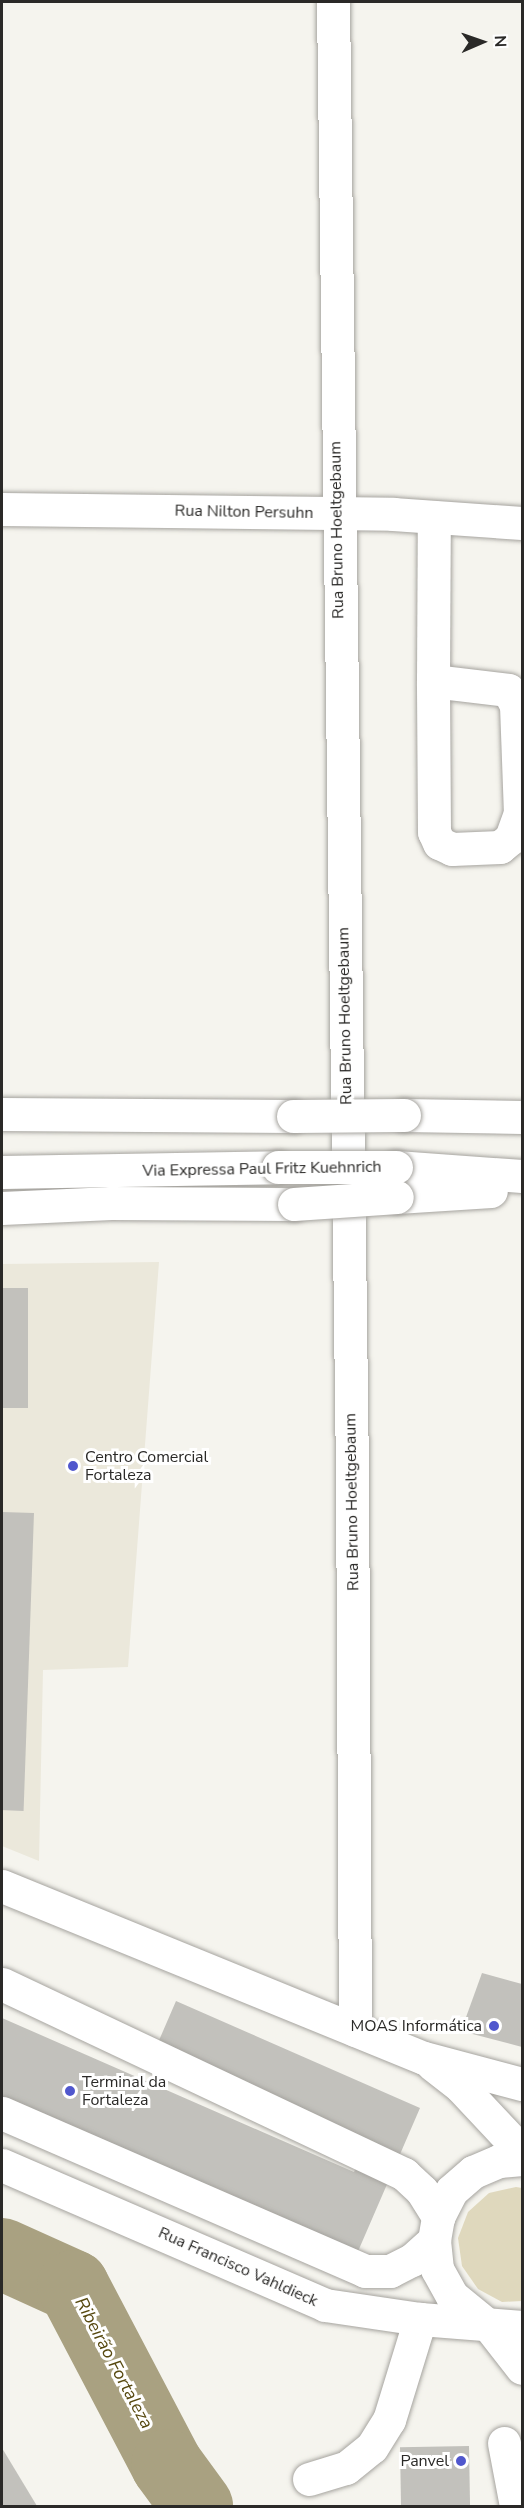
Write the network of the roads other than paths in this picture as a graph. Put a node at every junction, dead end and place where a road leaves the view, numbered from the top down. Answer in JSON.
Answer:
{"nodes":[{"id":1,"x":333,"y":2,"type":"edge"},
{"id":2,"x":2,"y":509,"type":"edge"},
{"id":3,"x":337,"y":513,"type":"junction"},
{"id":4,"x":434,"y":517,"type":"junction"},
{"id":5,"x":522,"y":523,"type":"edge"},
{"id":6,"x":433,"y":681,"type":"junction"},
{"id":7,"x":2,"y":1114,"type":"edge"},
{"id":8,"x":522,"y":1117,"type":"edge"},
{"id":9,"x":2,"y":1172,"type":"edge"},
{"id":10,"x":522,"y":1176,"type":"edge"},
{"id":11,"x":397,"y":1182,"type":"junction"},
{"id":12,"x":522,"y":1189,"type":"edge"},
{"id":13,"x":2,"y":1208,"type":"edge"},
{"id":14,"x":2,"y":1886,"type":"edge"},
{"id":15,"x":2,"y":1984,"type":"edge"},
{"id":16,"x":355,"y":2030,"type":"junction"},
{"id":17,"x":424,"y":2058,"type":"junction"},
{"id":18,"x":522,"y":2084,"type":"edge"},
{"id":19,"x":2,"y":2113,"type":"edge"},
{"id":20,"x":522,"y":2152,"type":"edge"},
{"id":21,"x":522,"y":2159,"type":"edge"},
{"id":22,"x":2,"y":2165,"type":"edge"},
{"id":23,"x":436,"y":2228,"type":"junction"},
{"id":24,"x":420,"y":2319,"type":"junction"},
{"id":25,"x":489,"y":2327,"type":"junction"},
{"id":26,"x":522,"y":2327,"type":"edge"},
{"id":27,"x":522,"y":2368,"type":"edge"},
{"id":28,"x":504,"y":2443,"type":"dead end"},
{"id":29,"x":309,"y":2479,"type":"dead end"},
{"id":30,"x":516,"y":2506,"type":"edge"}],
"edges":[{"from":1,"to":3,"type":"main road","name":"Rua Bruno Hoeltgebaum"},
{"from":2,"to":3,"type":"main road","name":"Rua Nilton Persuhn"},
{"from":3,"to":4,"type":"main road","name":"Rua Nilton Persuhn"},
{"from":3,"to":16,"type":"main road","name":"Rua Bruno Hoeltgebaum"},
{"from":4,"to":5,"type":"main road","name":"Rua Nilton Persuhn"},
{"from":4,"to":6,"type":"main road"},
{"from":6,"to":6,"type":"main road"},
{"from":7,"to":8,"type":"main road","bridge":true},
{"from":9,"to":11,"type":"main road","name":"Via Expressa Paul Fritz Kuehnrich","bridge":true},
{"from":10,"to":11,"type":"main road","name":"Via Expressa Paul Fritz Kuehnrich"},
{"from":11,"to":12,"type":"main road"},
{"from":11,"to":13,"type":"main road","bridge":true},
{"from":14,"to":16,"type":"main road"},
{"from":15,"to":23,"type":"main road"},
{"from":16,"to":17,"type":"main road"},
{"from":17,"to":18,"type":"main road"},
{"from":17,"to":20,"type":"main road"},
{"from":19,"to":23,"type":"main road"},
{"from":21,"to":23,"type":"main road"},
{"from":22,"to":24,"type":"main road","name":"Rua Francisco Vahldieck"},
{"from":23,"to":25,"type":"main road"},
{"from":24,"to":25,"type":"main road","name":"Rua Francisco Vahldieck"},
{"from":24,"to":29,"type":"main road"},
{"from":25,"to":26,"type":"main road","name":"Rua Francisco Vahldieck"},
{"from":25,"to":27,"type":"main road"},
{"from":28,"to":30,"type":"main road"}]}
